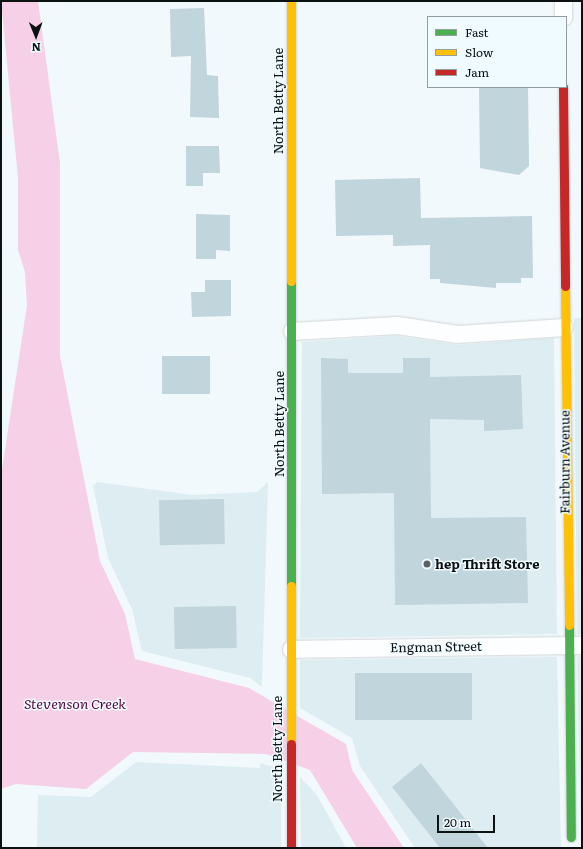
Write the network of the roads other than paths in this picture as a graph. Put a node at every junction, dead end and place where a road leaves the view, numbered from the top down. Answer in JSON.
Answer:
{"nodes":[{"id":1,"x":290,"y":1,"type":"edge"},
{"id":2,"x":563,"y":1,"type":"edge"},
{"id":3,"x":563,"y":16,"type":"edge"},
{"id":4,"x":563,"y":88,"type":"edge"},
{"id":5,"x":564,"y":327,"type":"junction"},
{"id":6,"x":292,"y":331,"type":"junction"},
{"id":7,"x":574,"y":645,"type":"edge"},
{"id":8,"x":291,"y":649,"type":"junction"},
{"id":9,"x":571,"y":837,"type":"dead end"},
{"id":10,"x":291,"y":848,"type":"edge"}],
"edges":[{"from":1,"to":6,"type":"street","name":"North Betty Lane"},
{"from":2,"to":3,"type":"street"},
{"from":4,"to":5,"type":"street","name":"Fairburn Avenue"},
{"from":5,"to":6,"type":"street"},
{"from":5,"to":7,"type":"street","name":"Fairburn Avenue"},
{"from":6,"to":8,"type":"street","name":"North Betty Lane"},
{"from":7,"to":8,"type":"street","name":"Engman Street"},
{"from":7,"to":9,"type":"street","name":"Fairburn Avenue"},
{"from":8,"to":10,"type":"street","name":"North Betty Lane"}]}
